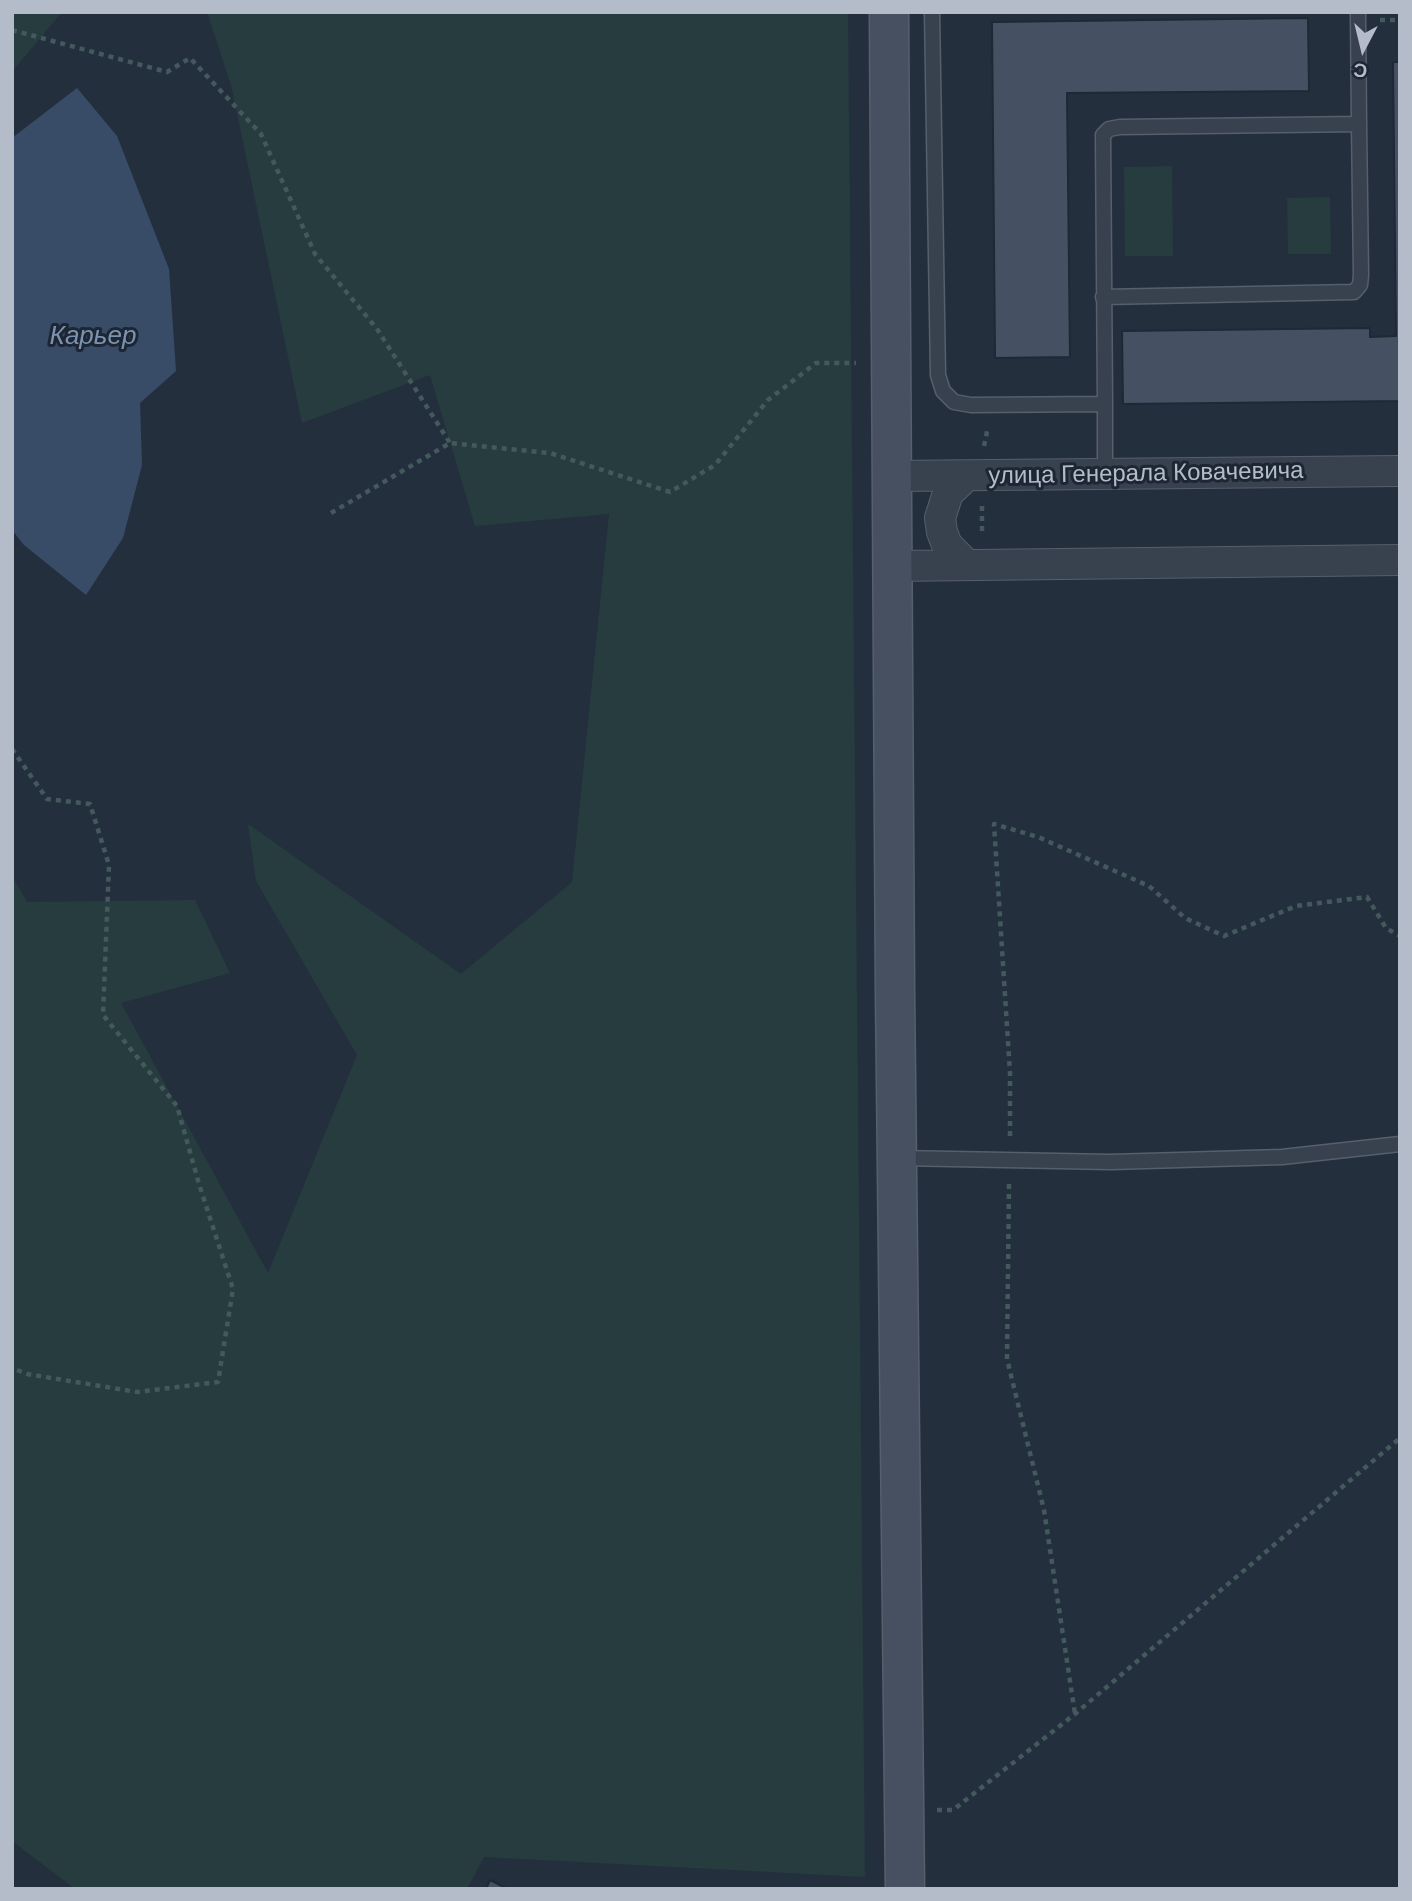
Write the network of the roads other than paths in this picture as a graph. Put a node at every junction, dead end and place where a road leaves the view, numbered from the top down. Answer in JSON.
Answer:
{"nodes":[{"id":1,"x":889,"y":12,"type":"edge"},
{"id":2,"x":932,"y":12,"type":"edge"},
{"id":3,"x":1358,"y":12,"type":"edge"},
{"id":4,"x":1359,"y":124,"type":"junction"},
{"id":5,"x":1103,"y":297,"type":"junction"},
{"id":6,"x":1105,"y":404,"type":"junction"},
{"id":7,"x":974,"y":467,"type":"junction"},
{"id":8,"x":1400,"y":471,"type":"edge"},
{"id":9,"x":1105,"y":474,"type":"junction"},
{"id":10,"x":892,"y":476,"type":"junction"},
{"id":11,"x":975,"y":556,"type":"junction"},
{"id":12,"x":1400,"y":560,"type":"edge"},
{"id":13,"x":892,"y":566,"type":"junction"},
{"id":14,"x":1400,"y":1144,"type":"edge"},
{"id":15,"x":897,"y":1158,"type":"junction"},
{"id":16,"x":905,"y":1889,"type":"edge"}],
"edges":[{"from":1,"to":10,"type":"main road"},
{"from":2,"to":6,"type":"lane"},
{"from":3,"to":4,"type":"lane"},
{"from":4,"to":5,"type":"lane"},
{"from":4,"to":5,"type":"lane"},
{"from":5,"to":6,"type":"lane"},
{"from":6,"to":9,"type":"lane"},
{"from":7,"to":9,"type":"street","name":"улица Генерала Ковачевича"},
{"from":7,"to":10,"type":"street","name":"улица Генерала Ковачевича"},
{"from":7,"to":11,"type":"street"},
{"from":8,"to":9,"type":"street","name":"улица Генерала Ковачевича"},
{"from":10,"to":13,"type":"main road"},
{"from":11,"to":12,"type":"street"},
{"from":11,"to":13,"type":"street"},
{"from":13,"to":15,"type":"main road"},
{"from":14,"to":15,"type":"lane"},
{"from":15,"to":16,"type":"main road"}]}
